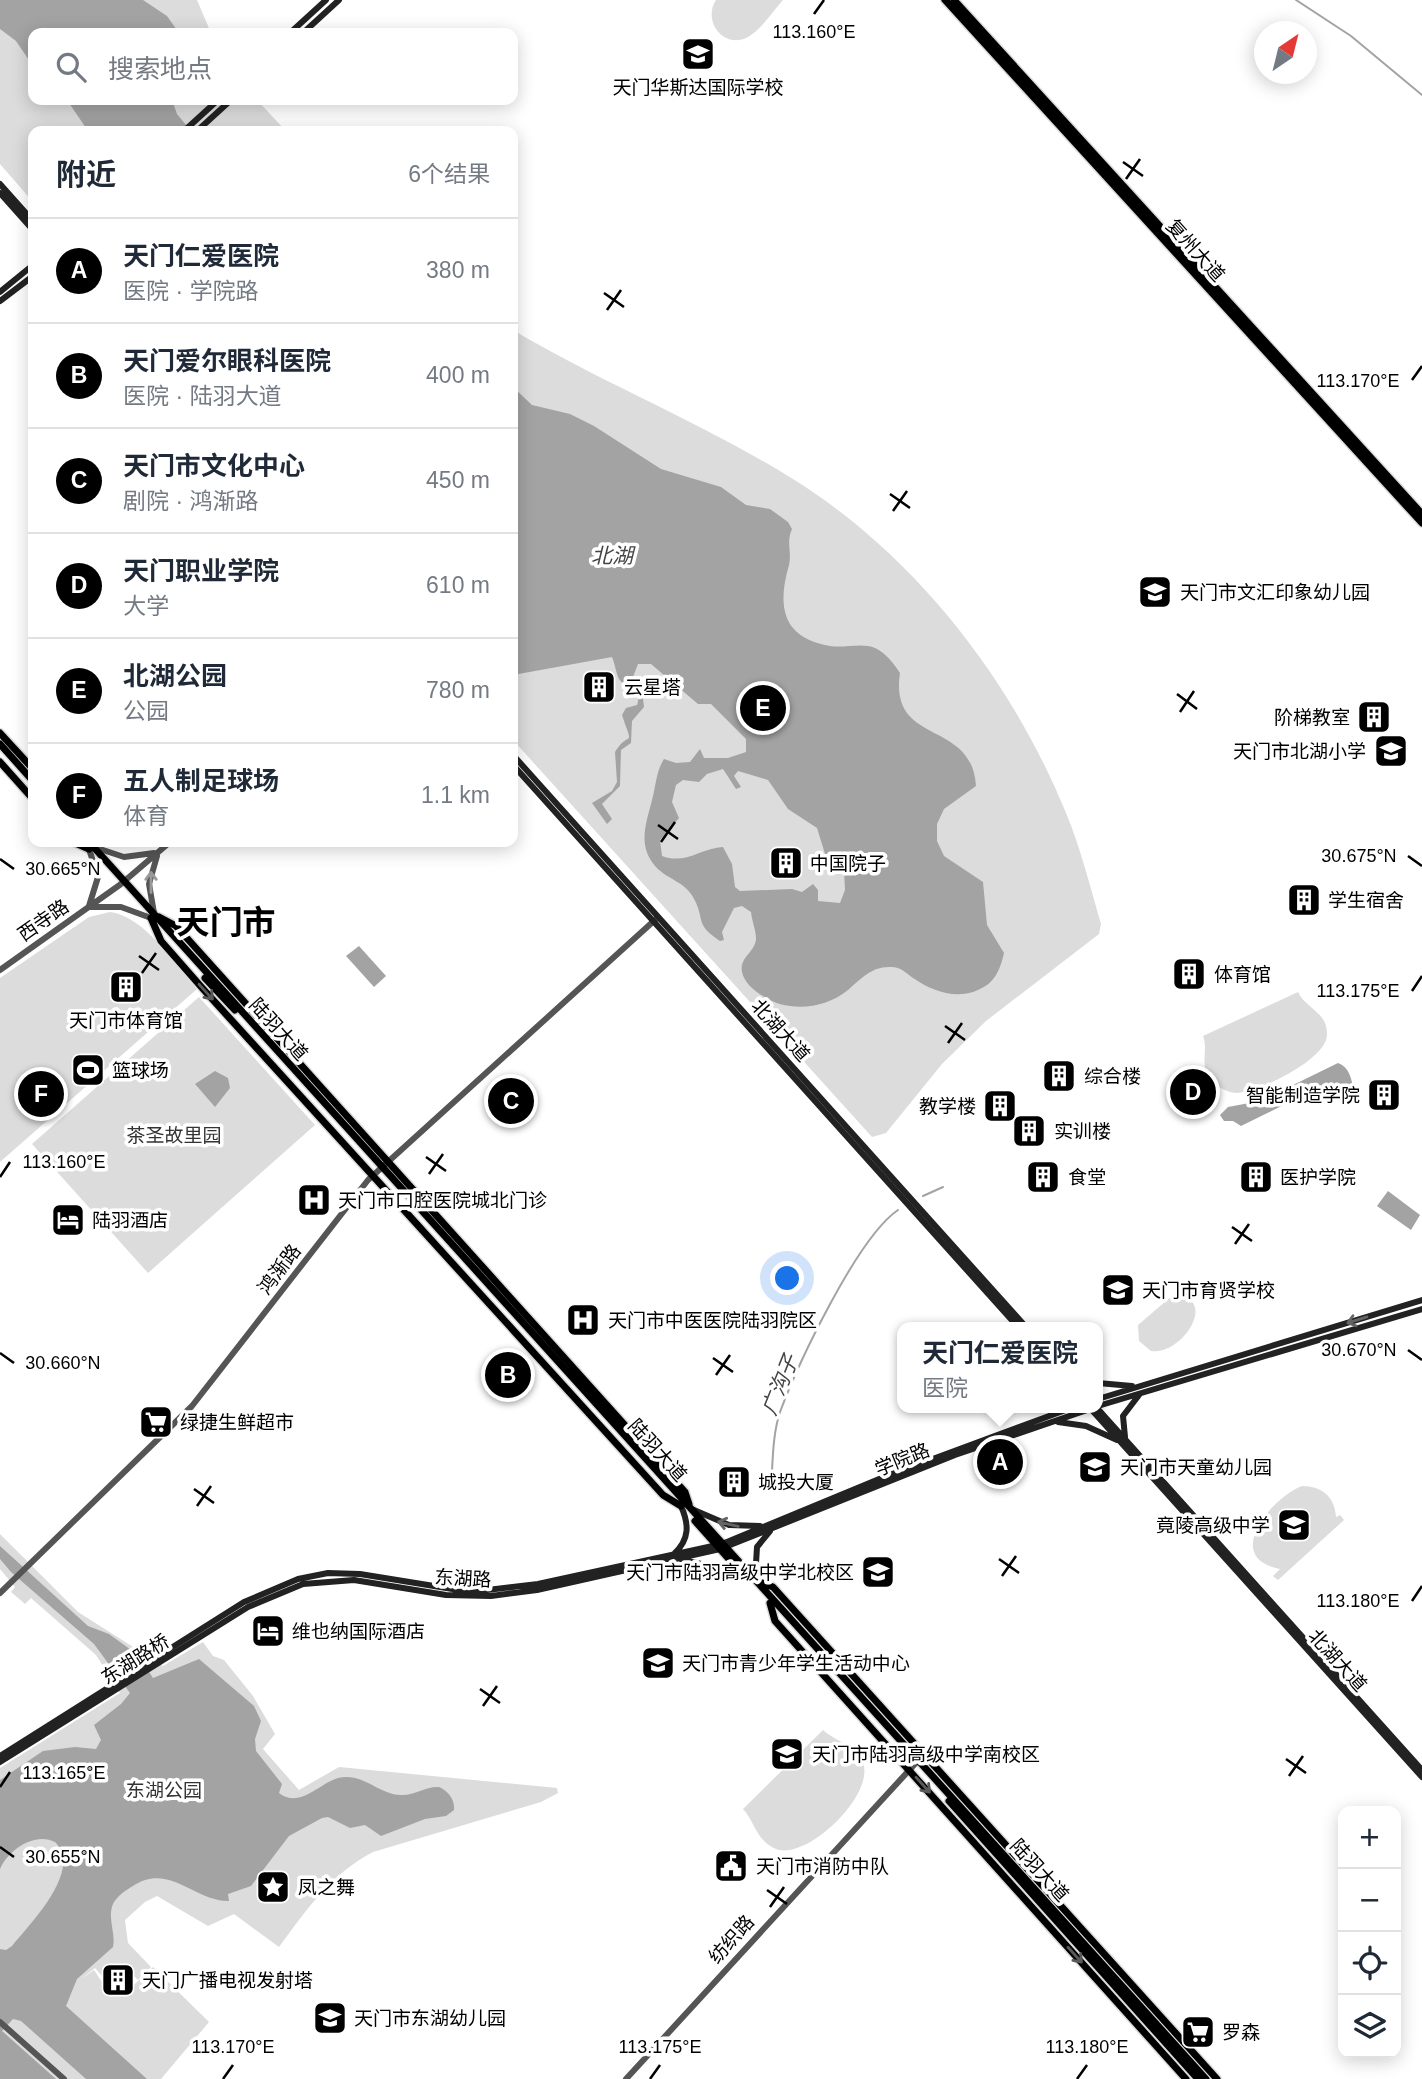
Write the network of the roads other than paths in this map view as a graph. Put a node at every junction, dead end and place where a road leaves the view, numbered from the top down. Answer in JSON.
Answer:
{"nodes":[{"id":1,"x":326,"y":0,"type":"edge"},
{"id":2,"x":339,"y":0,"type":"edge"},
{"id":3,"x":945,"y":0,"type":"edge"},
{"id":4,"x":954,"y":0,"type":"edge"},
{"id":5,"x":295,"y":28,"type":"edge"},
{"id":6,"x":308,"y":28,"type":"edge"},
{"id":7,"x":212,"y":105,"type":"edge"},
{"id":8,"x":226,"y":105,"type":"edge"},
{"id":9,"x":189,"y":126,"type":"edge"},
{"id":10,"x":203,"y":126,"type":"edge"},
{"id":11,"x":0,"y":184,"type":"edge"},
{"id":12,"x":0,"y":193,"type":"edge"},
{"id":13,"x":28,"y":222,"type":"edge"},
{"id":14,"x":28,"y":224,"type":"edge"},
{"id":15,"x":28,"y":269,"type":"edge"},
{"id":16,"x":28,"y":280,"type":"edge"},
{"id":17,"x":0,"y":292,"type":"edge"},
{"id":18,"x":0,"y":301,"type":"edge"},
{"id":19,"x":1422,"y":513,"type":"edge"},
{"id":20,"x":1422,"y":523,"type":"edge"},
{"id":21,"x":0,"y":733,"type":"edge"},
{"id":22,"x":0,"y":744,"type":"edge"},
{"id":23,"x":0,"y":751,"type":"edge"},
{"id":24,"x":518,"y":761,"type":"edge"},
{"id":25,"x":0,"y":762,"type":"edge"},
{"id":26,"x":28,"y":764,"type":"edge"},
{"id":27,"x":518,"y":770,"type":"edge"},
{"id":28,"x":28,"y":775,"type":"edge"},
{"id":29,"x":28,"y":782,"type":"edge"},
{"id":30,"x":28,"y":793,"type":"edge"},
{"id":31,"x":91,"y":847,"type":"edge"},
{"id":32,"x":93,"y":847,"type":"edge"},
{"id":33,"x":98,"y":847,"type":"edge"},
{"id":34,"x":164,"y":847,"type":"edge"},
{"id":35,"x":159,"y":851,"type":"junction"},
{"id":36,"x":123,"y":883,"type":"junction"},
{"id":37,"x":88,"y":908,"type":"junction"},
{"id":38,"x":153,"y":916,"type":"junction"},
{"id":39,"x":655,"y":919,"type":"junction"},
{"id":40,"x":0,"y":970,"type":"edge"},
{"id":41,"x":220,"y":987,"type":"junction"},
{"id":42,"x":244,"y":1000,"type":"junction"},
{"id":43,"x":253,"y":1031,"type":"junction"},
{"id":44,"x":257,"y":1048,"type":"junction"},
{"id":45,"x":380,"y":1169,"type":"junction"},
{"id":46,"x":1422,"y":1300,"type":"edge"},
{"id":47,"x":1422,"y":1309,"type":"edge"},
{"id":48,"x":1014,"y":1322,"type":"edge"},
{"id":49,"x":1021,"y":1322,"type":"edge"},
{"id":50,"x":1103,"y":1384,"type":"edge"},
{"id":51,"x":1139,"y":1389,"type":"junction"},
{"id":52,"x":1103,"y":1398,"type":"edge"},
{"id":53,"x":1103,"y":1404,"type":"edge"},
{"id":54,"x":1050,"y":1413,"type":"edge"},
{"id":55,"x":1061,"y":1413,"type":"edge"},
{"id":56,"x":1075,"y":1413,"type":"edge"},
{"id":57,"x":1099,"y":1413,"type":"edge"},
{"id":58,"x":1044,"y":1421,"type":"junction"},
{"id":59,"x":1124,"y":1441,"type":"junction"},
{"id":60,"x":685,"y":1507,"type":"junction"},
{"id":61,"x":770,"y":1527,"type":"junction"},
{"id":62,"x":721,"y":1546,"type":"junction"},
{"id":63,"x":676,"y":1557,"type":"junction"},
{"id":64,"x":752,"y":1580,"type":"junction"},
{"id":65,"x":0,"y":1593,"type":"edge"},
{"id":66,"x":205,"y":1631,"type":"joint"},
{"id":67,"x":78,"y":1709,"type":"junction"},
{"id":68,"x":0,"y":1756,"type":"edge"},
{"id":69,"x":916,"y":1761,"type":"junction"},
{"id":70,"x":0,"y":1762,"type":"edge"},
{"id":71,"x":1422,"y":1770,"type":"edge"},
{"id":72,"x":1422,"y":1777,"type":"edge"},
{"id":73,"x":0,"y":2022,"type":"edge"},
{"id":74,"x":64,"y":2079,"type":"edge"},
{"id":75,"x":626,"y":2079,"type":"edge"},
{"id":76,"x":1186,"y":2079,"type":"edge"},
{"id":77,"x":1198,"y":2079,"type":"edge"},
{"id":78,"x":1206,"y":2079,"type":"edge"},
{"id":79,"x":1217,"y":2079,"type":"edge"}],
"edges":[{"from":1,"to":5,"type":"main road"},
{"from":2,"to":6,"type":"main road"},
{"from":3,"to":20,"type":"main road","name":"复州大道"},
{"from":4,"to":19,"type":"main road","name":"复州大道"},
{"from":7,"to":9,"type":"main road"},
{"from":8,"to":10,"type":"main road"},
{"from":11,"to":13,"type":"main road"},
{"from":12,"to":14,"type":"main road"},
{"from":15,"to":17,"type":"main road"},
{"from":16,"to":18,"type":"main road"},
{"from":21,"to":26,"type":"main road"},
{"from":22,"to":28,"type":"main road"},
{"from":23,"to":29,"type":"main road"},
{"from":24,"to":39,"type":"main road","name":"北湖大道"},
{"from":25,"to":30,"type":"main road"},
{"from":27,"to":39,"type":"main road","name":"北湖大道"},
{"from":31,"to":37,"type":"street"},
{"from":32,"to":36,"type":"main road","name":"陆羽大道"},
{"from":33,"to":35,"type":"street"},
{"from":34,"to":35,"type":"street","name":"西寺路"},
{"from":35,"to":36,"type":"street","name":"西寺路"},
{"from":38,"to":35,"type":"street","one_way":true},
{"from":36,"to":37,"type":"street","name":"西寺路"},
{"from":36,"to":38,"type":"main road","name":"陆羽大道"},
{"from":37,"to":38,"type":"street"},
{"from":37,"to":40,"type":"street","name":"西寺路"},
{"from":38,"to":41,"type":"main road","name":"陆羽大道"},
{"from":38,"to":42,"type":"main road"},
{"from":38,"to":43,"type":"main road","name":"陆羽大道"},
{"from":38,"to":44,"type":"main road","one_way":true},
{"from":39,"to":45,"type":"street","name":"鸿渐路"},
{"from":39,"to":48,"type":"main road","name":"北湖大道"},
{"from":39,"to":49,"type":"main road","name":"北湖大道"},
{"from":41,"to":42,"type":"main road"},
{"from":41,"to":45,"type":"main road","name":"陆羽大道"},
{"from":42,"to":45,"type":"main road"},
{"from":43,"to":44,"type":"main road"},
{"from":43,"to":45,"type":"main road","name":"陆羽大道"},
{"from":44,"to":45,"type":"main road"},
{"from":45,"to":60,"type":"main road"},
{"from":45,"to":60,"type":"main road"},
{"from":45,"to":65,"type":"street","name":"鸿渐路"},
{"from":46,"to":51,"type":"main road","name":"学院路","one_way":true},
{"from":47,"to":51,"type":"main road","name":"学院路"},
{"from":50,"to":51,"type":"main road"},
{"from":51,"to":52,"type":"main road","name":"学院路"},
{"from":51,"to":53,"type":"main road","name":"学院路"},
{"from":51,"to":59,"type":"main road"},
{"from":54,"to":58,"type":"main road"},
{"from":55,"to":58,"type":"main road","name":"学院路"},
{"from":56,"to":58,"type":"main road","name":"学院路"},
{"from":57,"to":59,"type":"main road","name":"北湖大道"},
{"from":58,"to":59,"type":"main road"},
{"from":58,"to":61,"type":"main road","name":"学院路"},
{"from":59,"to":71,"type":"main road","name":"北湖大道"},
{"from":59,"to":72,"type":"main road","name":"北湖大道"},
{"from":61,"to":60,"type":"main road","one_way":true},
{"from":60,"to":62,"type":"main road","name":"陆羽大道"},
{"from":60,"to":63,"type":"main road"},
{"from":61,"to":62,"type":"main road","name":"学院路"},
{"from":61,"to":64,"type":"main road"},
{"from":62,"to":63,"type":"main road","name":"东湖路"},
{"from":62,"to":64,"type":"main road","name":"陆羽大道"},
{"from":63,"to":64,"type":"main road"},
{"from":63,"to":66,"type":"main road","name":"东湖路"},
{"from":64,"to":69,"type":"main road","name":"陆羽大道"},
{"from":64,"to":69,"type":"main road"},
{"from":66,"to":67,"type":"main road","name":"东湖路桥"},
{"from":67,"to":68,"type":"main road"},
{"from":67,"to":70,"type":"main road"},
{"from":69,"to":75,"type":"street","name":"纺织路"},
{"from":69,"to":76,"type":"main road","one_way":true},
{"from":69,"to":77,"type":"main road","name":"陆羽大道"},
{"from":69,"to":78,"type":"main road","name":"陆羽大道"},
{"from":69,"to":79,"type":"main road"},
{"from":73,"to":74,"type":"street"}]}
